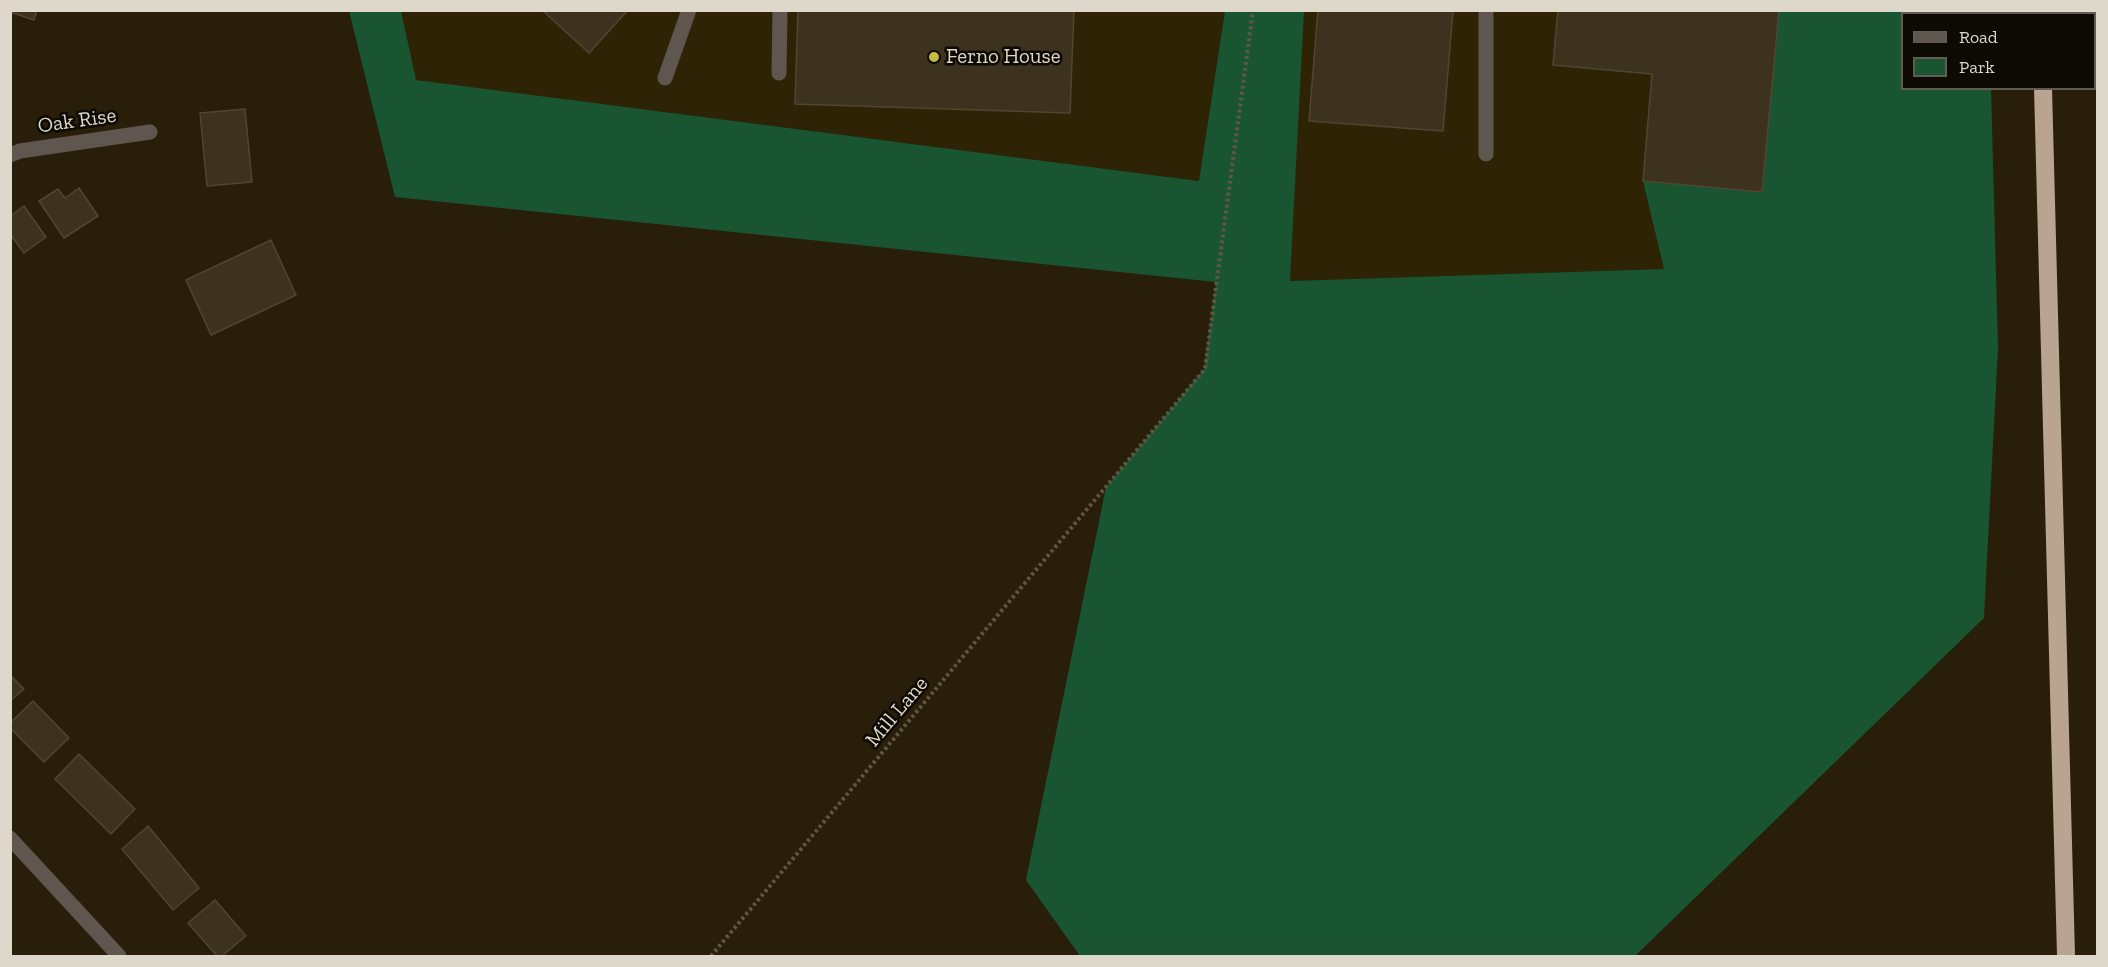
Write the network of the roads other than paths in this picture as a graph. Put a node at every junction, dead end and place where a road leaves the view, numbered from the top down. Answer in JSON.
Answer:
{"nodes":[{"id":1,"x":689,"y":10,"type":"edge"},
{"id":2,"x":780,"y":10,"type":"edge"},
{"id":3,"x":1486,"y":10,"type":"edge"},
{"id":4,"x":779,"y":73,"type":"dead end"},
{"id":5,"x":665,"y":78,"type":"dead end"},
{"id":6,"x":2043,"y":90,"type":"edge"},
{"id":7,"x":150,"y":132,"type":"dead end"},
{"id":8,"x":1486,"y":154,"type":"dead end"},
{"id":9,"x":10,"y":155,"type":"edge"},
{"id":10,"x":10,"y":838,"type":"edge"},
{"id":11,"x":118,"y":957,"type":"edge"},
{"id":12,"x":2066,"y":957,"type":"edge"}],
"edges":[{"from":1,"to":5,"type":"street"},
{"from":2,"to":4,"type":"street"},
{"from":3,"to":8,"type":"street"},
{"from":6,"to":12,"type":"highway"},
{"from":7,"to":9,"type":"street","name":"Oak Rise"},
{"from":10,"to":11,"type":"street"}]}
